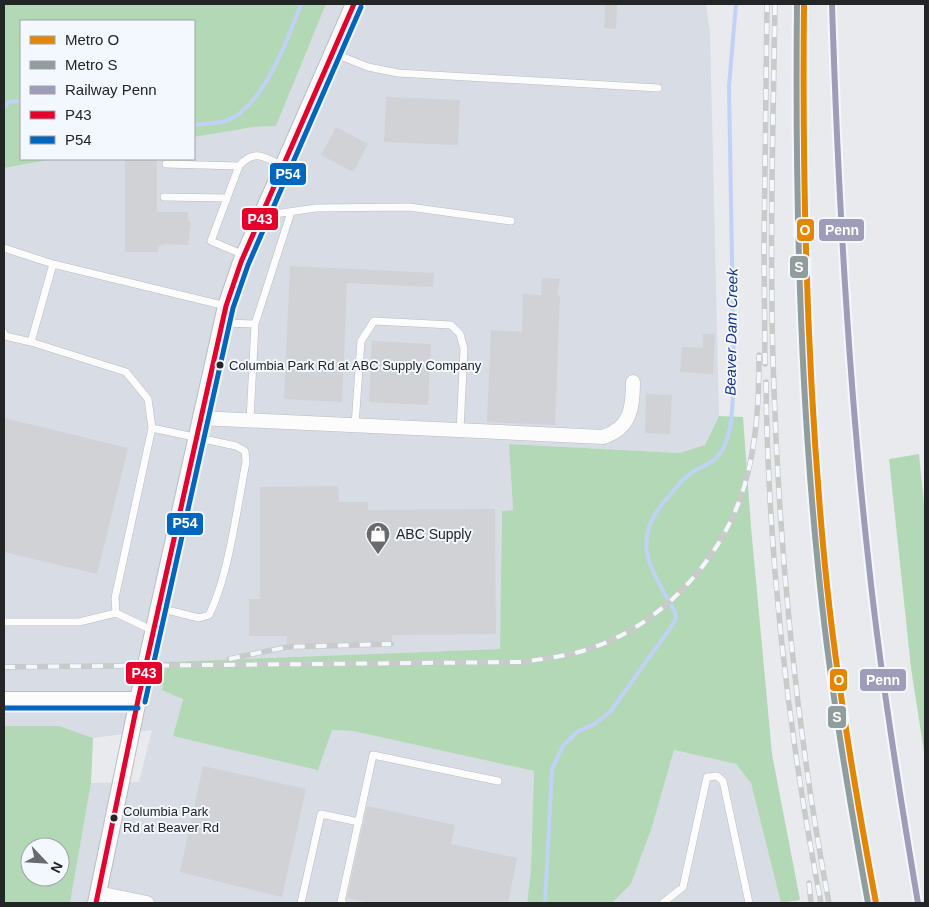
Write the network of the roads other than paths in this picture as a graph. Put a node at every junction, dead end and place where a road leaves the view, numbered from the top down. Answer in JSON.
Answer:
{"nodes":[{"id":1,"x":354,"y":4,"type":"edge"},
{"id":2,"x":333,"y":53,"type":"junction"},
{"id":3,"x":658,"y":88,"type":"dead end"},
{"id":4,"x":166,"y":164,"type":"dead end"},
{"id":5,"x":283,"y":165,"type":"junction"},
{"id":6,"x":239,"y":166,"type":"junction"},
{"id":7,"x":164,"y":197,"type":"dead end"},
{"id":8,"x":227,"y":198,"type":"junction"},
{"id":9,"x":291,"y":212,"type":"junction"},
{"id":10,"x":261,"y":216,"type":"junction"},
{"id":11,"x":511,"y":221,"type":"dead end"},
{"id":12,"x":4,"y":248,"type":"edge"},
{"id":13,"x":244,"y":255,"type":"junction"},
{"id":14,"x":53,"y":264,"type":"junction"},
{"id":15,"x":226,"y":306,"type":"junction"},
{"id":16,"x":222,"y":323,"type":"junction"},
{"id":17,"x":255,"y":324,"type":"junction"},
{"id":18,"x":4,"y":336,"type":"edge"},
{"id":19,"x":32,"y":342,"type":"junction"},
{"id":20,"x":633,"y":382,"type":"dead end"},
{"id":21,"x":200,"y":418,"type":"junction"},
{"id":22,"x":250,"y":420,"type":"junction"},
{"id":23,"x":355,"y":425,"type":"junction"},
{"id":24,"x":152,"y":428,"type":"junction"},
{"id":25,"x":460,"y":430,"type":"junction"},
{"id":26,"x":196,"y":438,"type":"junction"},
{"id":27,"x":159,"y":608,"type":"junction"},
{"id":28,"x":116,"y":613,"type":"junction"},
{"id":29,"x":4,"y":622,"type":"edge"},
{"id":30,"x":154,"y":631,"type":"junction"},
{"id":31,"x":4,"y":700,"type":"edge"},
{"id":32,"x":138,"y":700,"type":"junction"},
{"id":33,"x":498,"y":781,"type":"dead end"},
{"id":34,"x":359,"y":822,"type":"junction"},
{"id":35,"x":97,"y":898,"type":"edge"},
{"id":36,"x":148,"y":903,"type":"edge"},
{"id":37,"x":301,"y":903,"type":"edge"},
{"id":38,"x":343,"y":903,"type":"edge"},
{"id":39,"x":663,"y":903,"type":"edge"},
{"id":40,"x":749,"y":903,"type":"edge"}],
"edges":[{"from":1,"to":2,"type":"street"},
{"from":2,"to":3,"type":"lane"},
{"from":2,"to":5,"type":"street"},
{"from":4,"to":6,"type":"lane"},
{"from":5,"to":6,"type":"lane"},
{"from":5,"to":10,"type":"street"},
{"from":6,"to":8,"type":"lane"},
{"from":7,"to":8,"type":"lane"},
{"from":8,"to":13,"type":"lane"},
{"from":9,"to":10,"type":"lane"},
{"from":9,"to":11,"type":"lane"},
{"from":9,"to":17,"type":"lane"},
{"from":10,"to":13,"type":"street"},
{"from":12,"to":14,"type":"lane"},
{"from":13,"to":15,"type":"street"},
{"from":14,"to":15,"type":"lane"},
{"from":14,"to":19,"type":"lane"},
{"from":15,"to":16,"type":"street"},
{"from":16,"to":17,"type":"lane"},
{"from":16,"to":21,"type":"street"},
{"from":17,"to":22,"type":"lane"},
{"from":18,"to":19,"type":"lane"},
{"from":19,"to":24,"type":"lane"},
{"from":20,"to":25,"type":"street"},
{"from":21,"to":22,"type":"street"},
{"from":21,"to":26,"type":"street"},
{"from":22,"to":23,"type":"street"},
{"from":23,"to":25,"type":"street"},
{"from":23,"to":25,"type":"lane"},
{"from":24,"to":26,"type":"lane"},
{"from":24,"to":28,"type":"lane"},
{"from":26,"to":27,"type":"street"},
{"from":26,"to":27,"type":"lane"},
{"from":27,"to":30,"type":"street"},
{"from":28,"to":29,"type":"lane"},
{"from":28,"to":30,"type":"lane"},
{"from":30,"to":32,"type":"street"},
{"from":31,"to":32,"type":"street"},
{"from":32,"to":35,"type":"street"},
{"from":33,"to":34,"type":"lane"},
{"from":34,"to":37,"type":"lane"},
{"from":34,"to":38,"type":"lane"},
{"from":35,"to":36,"type":"street"},
{"from":39,"to":40,"type":"lane"}]}
